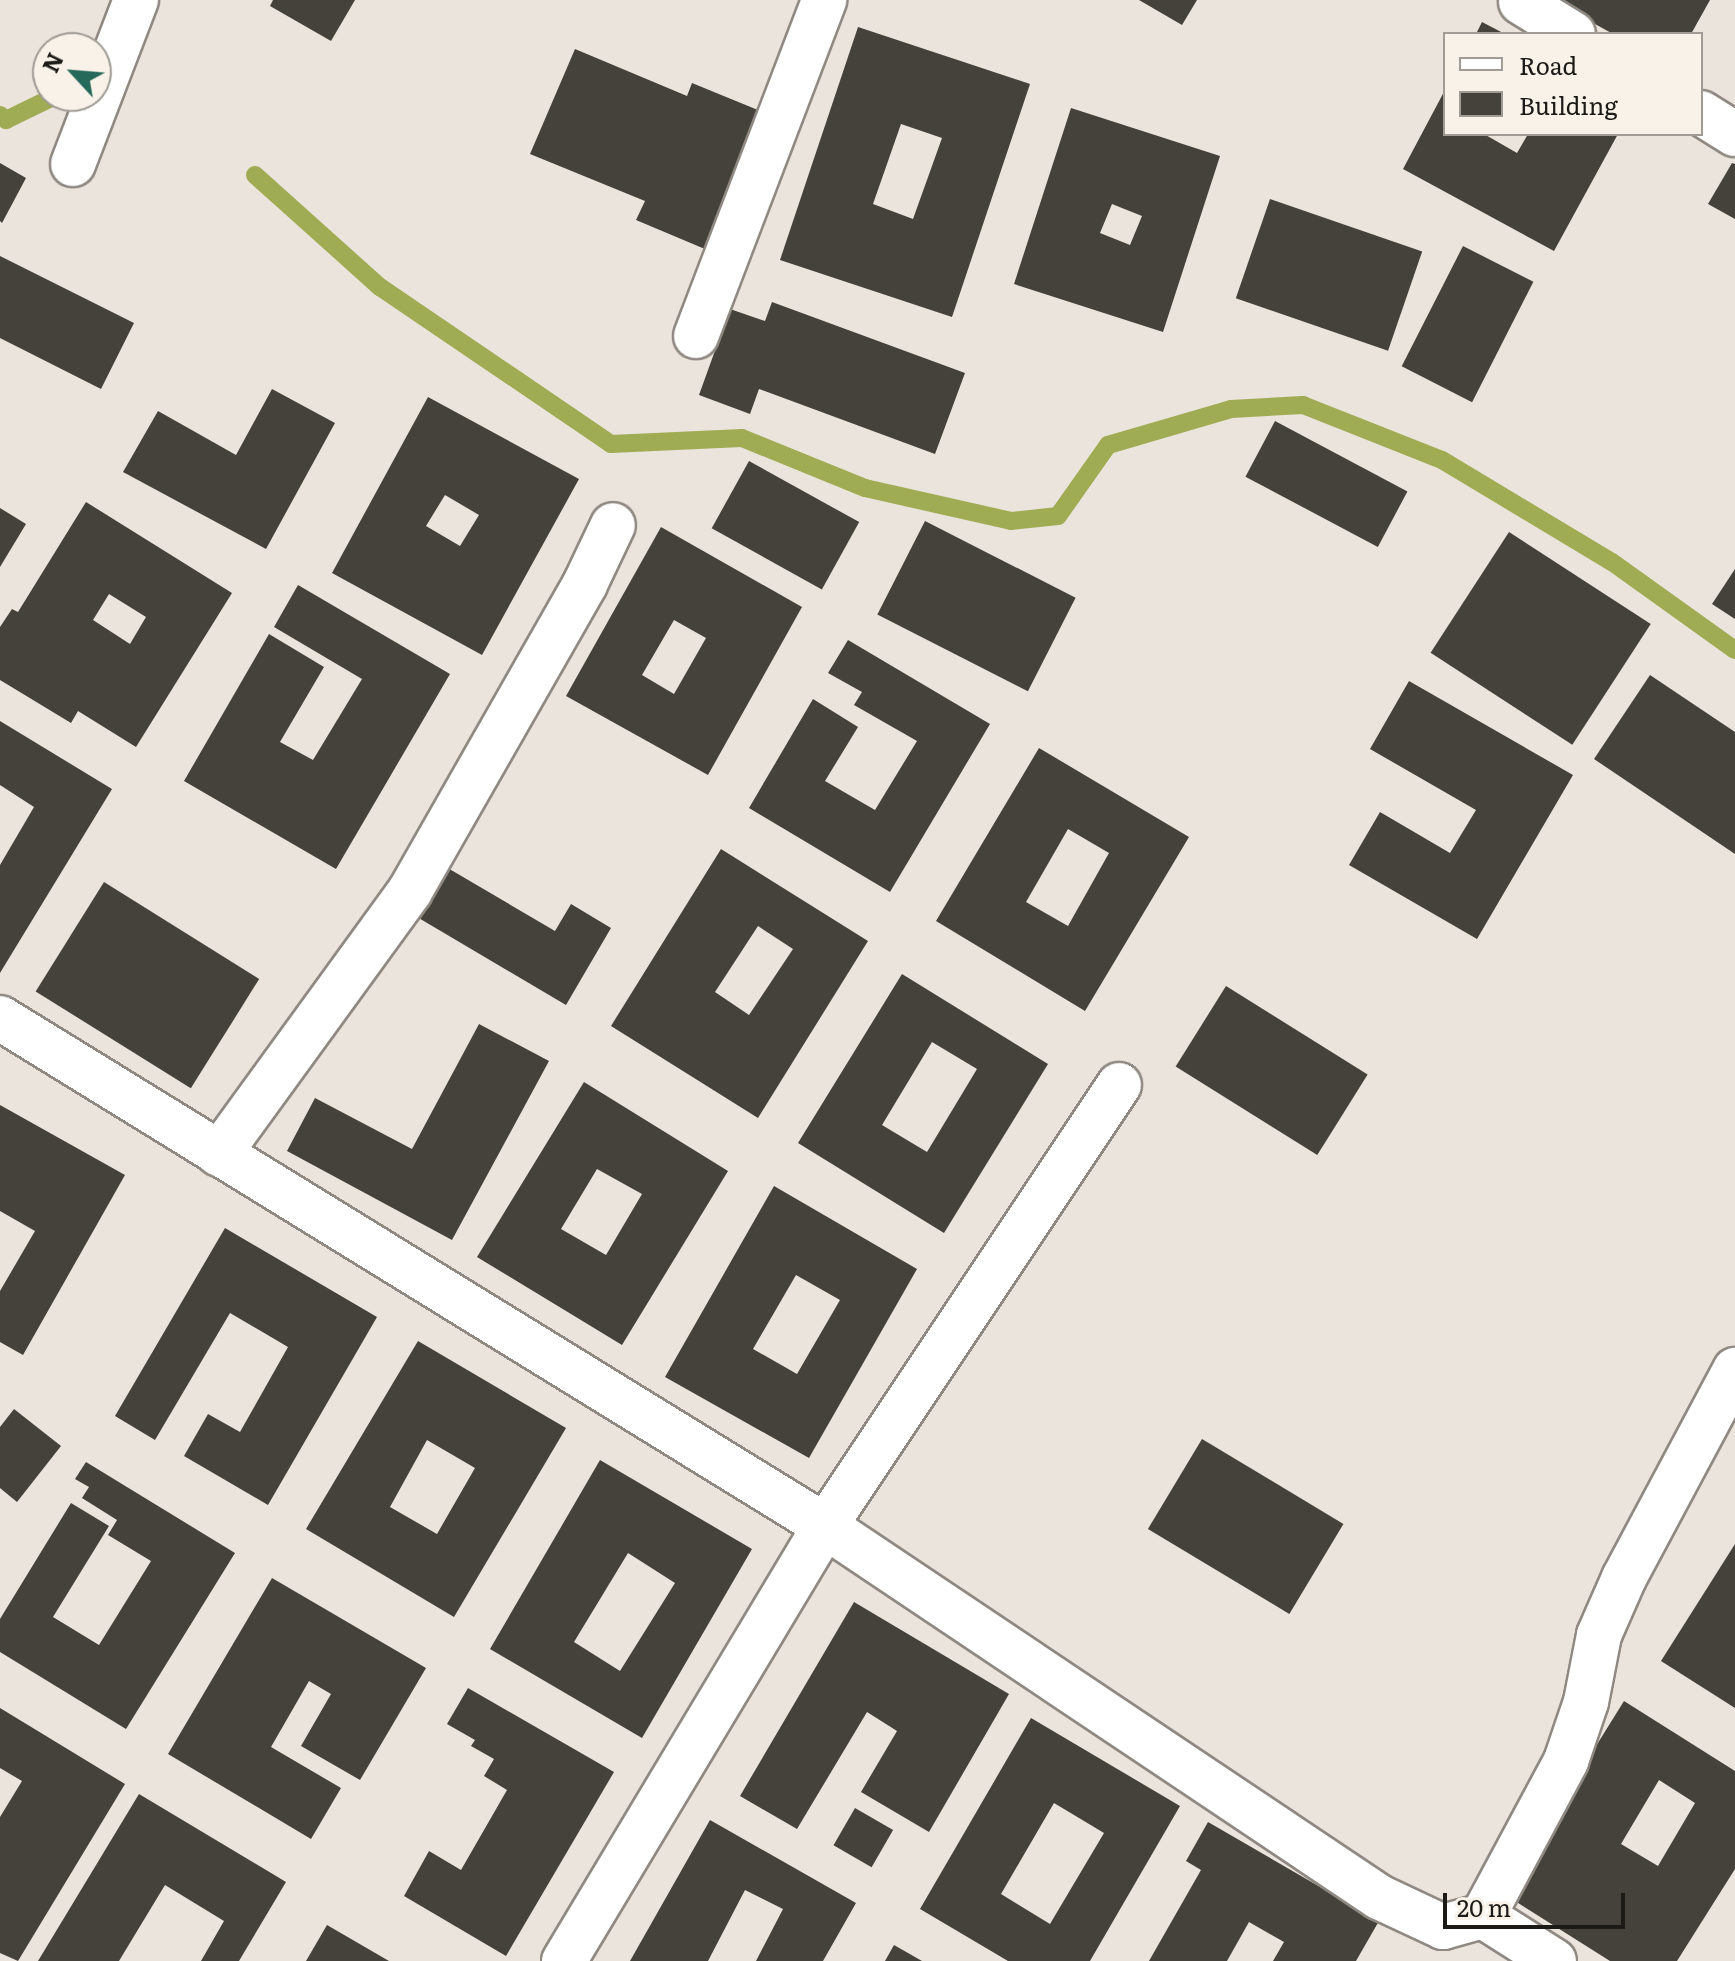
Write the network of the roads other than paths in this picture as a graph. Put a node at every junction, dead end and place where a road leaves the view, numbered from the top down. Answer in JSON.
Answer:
{"nodes":[{"id":1,"x":136,"y":0,"type":"edge"},
{"id":2,"x":824,"y":0,"type":"edge"},
{"id":3,"x":1521,"y":2,"type":"dead end"},
{"id":4,"x":1570,"y":32,"type":"edge"},
{"id":5,"x":1703,"y":114,"type":"edge"},
{"id":6,"x":1735,"y":134,"type":"edge"},
{"id":7,"x":73,"y":164,"type":"dead end"},
{"id":8,"x":696,"y":336,"type":"dead end"},
{"id":9,"x":613,"y":525,"type":"dead end"},
{"id":10,"x":0,"y":1018,"type":"edge"},
{"id":11,"x":1119,"y":1085,"type":"dead end"},
{"id":12,"x":219,"y":1154,"type":"junction"},
{"id":13,"x":1735,"y":1370,"type":"edge"},
{"id":14,"x":1722,"y":1426,"type":"edge"},
{"id":15,"x":825,"y":1526,"type":"junction"},
{"id":16,"x":1483,"y":1916,"type":"junction"},
{"id":17,"x":564,"y":1961,"type":"edge"},
{"id":18,"x":1554,"y":1961,"type":"edge"}],
"edges":[{"from":1,"to":7,"type":"street"},
{"from":2,"to":8,"type":"street"},
{"from":3,"to":4,"type":"street"},
{"from":5,"to":6,"type":"street"},
{"from":9,"to":12,"type":"street"},
{"from":10,"to":12,"type":"street"},
{"from":11,"to":15,"type":"street"},
{"from":12,"to":15,"type":"street"},
{"from":13,"to":14,"type":"street"},
{"from":14,"to":16,"type":"street"},
{"from":15,"to":16,"type":"street"},
{"from":15,"to":17,"type":"street"},
{"from":16,"to":18,"type":"street"}]}
